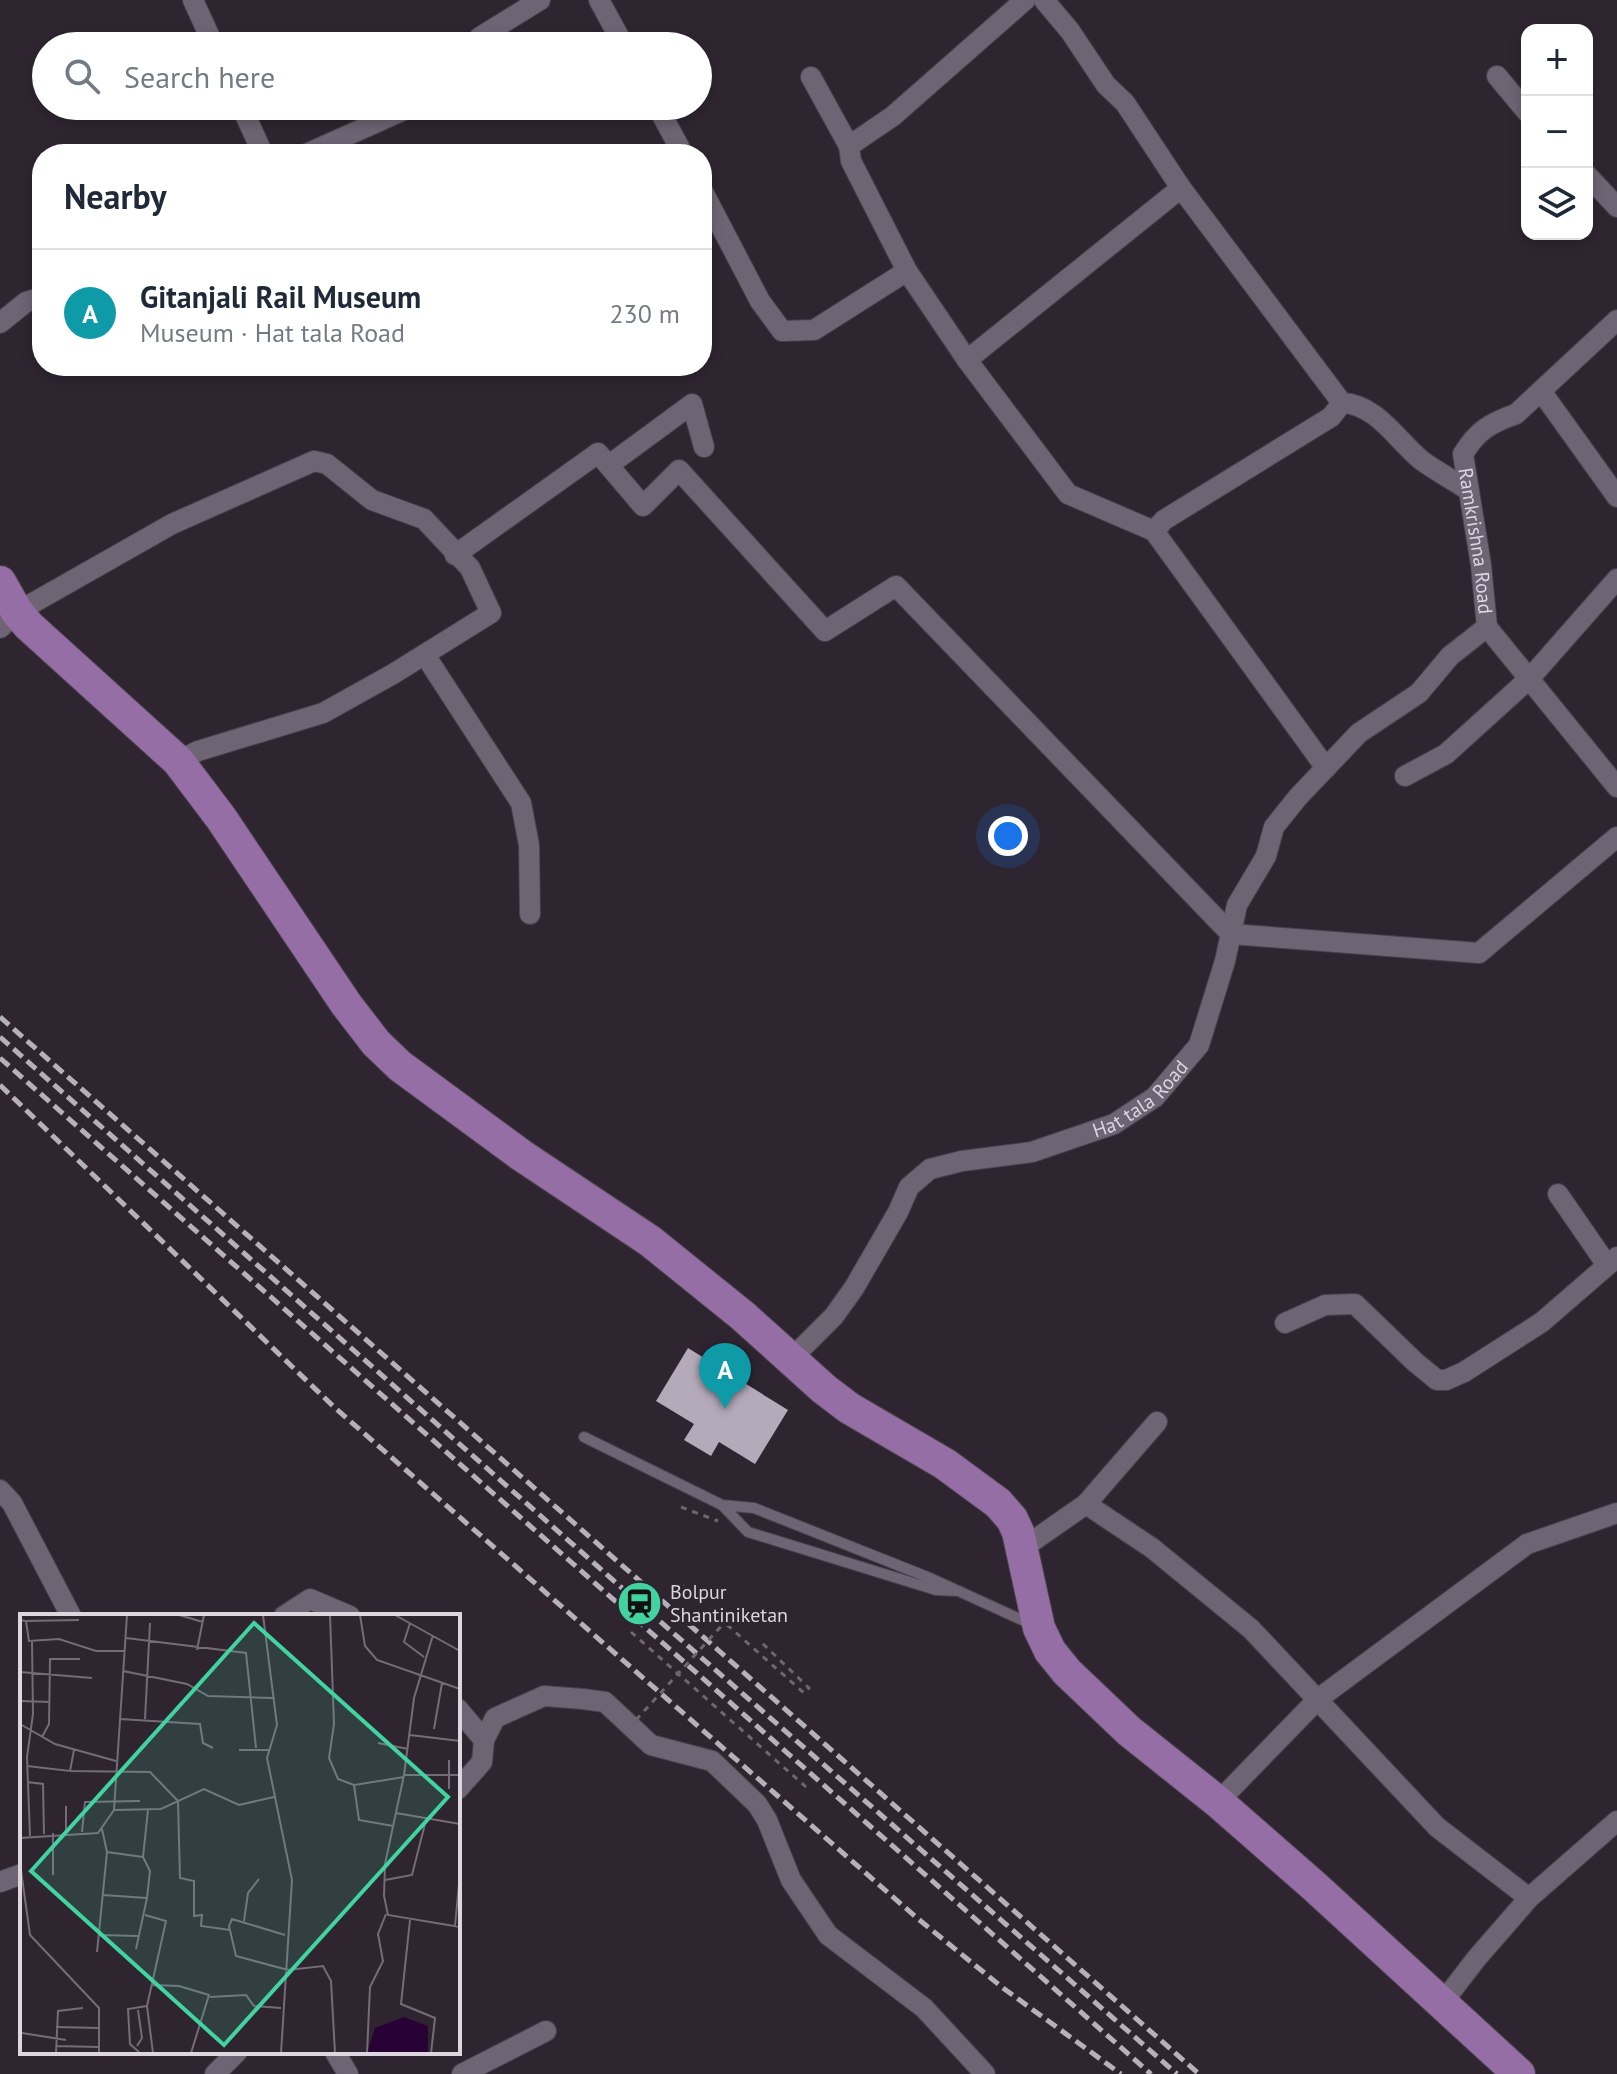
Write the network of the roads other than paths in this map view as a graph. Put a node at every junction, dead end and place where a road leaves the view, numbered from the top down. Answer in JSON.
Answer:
{"nodes":[{"id":1,"x":193,"y":0,"type":"edge"},
{"id":2,"x":540,"y":0,"type":"edge"},
{"id":3,"x":599,"y":0,"type":"edge"},
{"id":4,"x":1025,"y":0,"type":"edge"},
{"id":5,"x":1044,"y":0,"type":"edge"},
{"id":6,"x":208,"y":32,"type":"edge"},
{"id":7,"x":488,"y":32,"type":"edge"},
{"id":8,"x":616,"y":32,"type":"edge"},
{"id":9,"x":1497,"y":76,"type":"dead end"},
{"id":10,"x":811,"y":77,"type":"dead end"},
{"id":11,"x":1521,"y":105,"type":"edge"},
{"id":12,"x":247,"y":120,"type":"edge"},
{"id":13,"x":382,"y":120,"type":"edge"},
{"id":14,"x":665,"y":120,"type":"edge"},
{"id":15,"x":258,"y":144,"type":"edge"},
{"id":16,"x":328,"y":144,"type":"edge"},
{"id":17,"x":678,"y":144,"type":"edge"},
{"id":18,"x":849,"y":146,"type":"junction"},
{"id":19,"x":1593,"y":181,"type":"edge"},
{"id":20,"x":1181,"y":188,"type":"junction"},
{"id":21,"x":1617,"y":207,"type":"edge"},
{"id":22,"x":712,"y":209,"type":"edge"},
{"id":23,"x":907,"y":271,"type":"junction"},
{"id":24,"x":32,"y":300,"type":"edge"},
{"id":25,"x":0,"y":323,"type":"edge"},
{"id":26,"x":1616,"y":324,"type":"edge"},
{"id":27,"x":967,"y":360,"type":"junction"},
{"id":28,"x":1541,"y":391,"type":"junction"},
{"id":29,"x":1342,"y":403,"type":"junction"},
{"id":30,"x":704,"y":447,"type":"dead end"},
{"id":31,"x":609,"y":465,"type":"junction"},
{"id":32,"x":1468,"y":490,"type":"junction"},
{"id":33,"x":1617,"y":497,"type":"edge"},
{"id":34,"x":1154,"y":531,"type":"junction"},
{"id":35,"x":456,"y":554,"type":"junction"},
{"id":36,"x":1617,"y":579,"type":"edge"},
{"id":37,"x":0,"y":582,"type":"edge"},
{"id":38,"x":8,"y":620,"type":"edge"},
{"id":39,"x":1487,"y":627,"type":"junction"},
{"id":40,"x":425,"y":655,"type":"junction"},
{"id":41,"x":1530,"y":678,"type":"junction"},
{"id":42,"x":178,"y":761,"type":"junction"},
{"id":43,"x":1326,"y":768,"type":"junction"},
{"id":44,"x":1405,"y":776,"type":"dead end"},
{"id":45,"x":1617,"y":787,"type":"edge"},
{"id":46,"x":1617,"y":837,"type":"edge"},
{"id":47,"x":530,"y":914,"type":"dead end"},
{"id":48,"x":1231,"y":934,"type":"junction"},
{"id":49,"x":1558,"y":1194,"type":"dead end"},
{"id":50,"x":1612,"y":1261,"type":"edge"},
{"id":51,"x":1285,"y":1323,"type":"dead end"},
{"id":52,"x":791,"y":1359,"type":"junction"},
{"id":53,"x":1157,"y":1422,"type":"dead end"},
{"id":54,"x":584,"y":1437,"type":"dead end"},
{"id":55,"x":0,"y":1490,"type":"edge"},
{"id":56,"x":1086,"y":1504,"type":"junction"},
{"id":57,"x":722,"y":1505,"type":"junction"},
{"id":58,"x":1617,"y":1513,"type":"edge"},
{"id":59,"x":1023,"y":1548,"type":"junction"},
{"id":60,"x":959,"y":1591,"type":"junction"},
{"id":61,"x":70,"y":1614,"type":"edge"},
{"id":62,"x":287,"y":1614,"type":"edge"},
{"id":63,"x":345,"y":1614,"type":"edge"},
{"id":64,"x":1039,"y":1628,"type":"junction"},
{"id":65,"x":1318,"y":1699,"type":"junction"},
{"id":66,"x":460,"y":1711,"type":"edge"},
{"id":67,"x":484,"y":1740,"type":"junction"},
{"id":68,"x":460,"y":1787,"type":"edge"},
{"id":69,"x":1218,"y":1802,"type":"junction"},
{"id":70,"x":1617,"y":1821,"type":"edge"},
{"id":71,"x":1529,"y":1898,"type":"junction"},
{"id":72,"x":1443,"y":2002,"type":"junction"},
{"id":73,"x":546,"y":2031,"type":"dead end"},
{"id":74,"x":235,"y":2054,"type":"edge"},
{"id":75,"x":336,"y":2054,"type":"edge"},
{"id":76,"x":215,"y":2074,"type":"edge"},
{"id":77,"x":348,"y":2074,"type":"edge"},
{"id":78,"x":462,"y":2074,"type":"edge"},
{"id":79,"x":985,"y":2074,"type":"edge"},
{"id":80,"x":1519,"y":2074,"type":"edge"}],
"edges":[{"from":1,"to":6,"type":"street"},
{"from":2,"to":7,"type":"street"},
{"from":3,"to":8,"type":"street"},
{"from":4,"to":18,"type":"street"},
{"from":5,"to":20,"type":"street"},
{"from":9,"to":11,"type":"street"},
{"from":10,"to":18,"type":"street"},
{"from":12,"to":15,"type":"street"},
{"from":13,"to":16,"type":"street"},
{"from":14,"to":17,"type":"street"},
{"from":18,"to":23,"type":"street"},
{"from":19,"to":21,"type":"street"},
{"from":20,"to":27,"type":"street"},
{"from":20,"to":29,"type":"street"},
{"from":22,"to":23,"type":"street"},
{"from":23,"to":27,"type":"street"},
{"from":24,"to":25,"type":"street"},
{"from":26,"to":28,"type":"street","name":"Ramkrishna Road"},
{"from":27,"to":34,"type":"street"},
{"from":28,"to":32,"type":"street","name":"Ramkrishna Road"},
{"from":28,"to":33,"type":"street"},
{"from":29,"to":32,"type":"street"},
{"from":29,"to":34,"type":"street"},
{"from":30,"to":31,"type":"street"},
{"from":31,"to":35,"type":"street"},
{"from":31,"to":48,"type":"street"},
{"from":32,"to":39,"type":"street","name":"Ramkrishna Road"},
{"from":34,"to":43,"type":"street"},
{"from":35,"to":38,"type":"street"},
{"from":35,"to":40,"type":"street"},
{"from":36,"to":41,"type":"street"},
{"from":37,"to":38,"type":"highway"},
{"from":38,"to":42,"type":"highway"},
{"from":39,"to":41,"type":"street","name":"Ramkrishna Road"},
{"from":39,"to":43,"type":"street","name":"Hat tala Road"},
{"from":40,"to":42,"type":"street"},
{"from":40,"to":47,"type":"street"},
{"from":41,"to":44,"type":"street"},
{"from":41,"to":45,"type":"street","name":"Ramkrishna Road"},
{"from":42,"to":52,"type":"highway"},
{"from":43,"to":48,"type":"street","name":"Hat tala Road"},
{"from":46,"to":48,"type":"street"},
{"from":48,"to":52,"type":"street","name":"Hat tala Road"},
{"from":49,"to":50,"type":"street"},
{"from":50,"to":51,"type":"street"},
{"from":52,"to":59,"type":"highway"},
{"from":53,"to":56,"type":"street"},
{"from":54,"to":57,"type":"lane"},
{"from":55,"to":61,"type":"street"},
{"from":56,"to":59,"type":"street"},
{"from":56,"to":65,"type":"street"},
{"from":57,"to":60,"type":"lane"},
{"from":57,"to":60,"type":"lane"},
{"from":58,"to":65,"type":"street"},
{"from":59,"to":64,"type":"highway"},
{"from":60,"to":64,"type":"lane"},
{"from":62,"to":63,"type":"street"},
{"from":64,"to":69,"type":"highway"},
{"from":65,"to":69,"type":"street"},
{"from":65,"to":71,"type":"street"},
{"from":66,"to":67,"type":"street"},
{"from":67,"to":68,"type":"street"},
{"from":67,"to":79,"type":"street"},
{"from":69,"to":72,"type":"highway"},
{"from":70,"to":71,"type":"street"},
{"from":71,"to":72,"type":"street"},
{"from":72,"to":80,"type":"highway"},
{"from":73,"to":78,"type":"street"},
{"from":74,"to":76,"type":"street"},
{"from":75,"to":77,"type":"street"}]}
